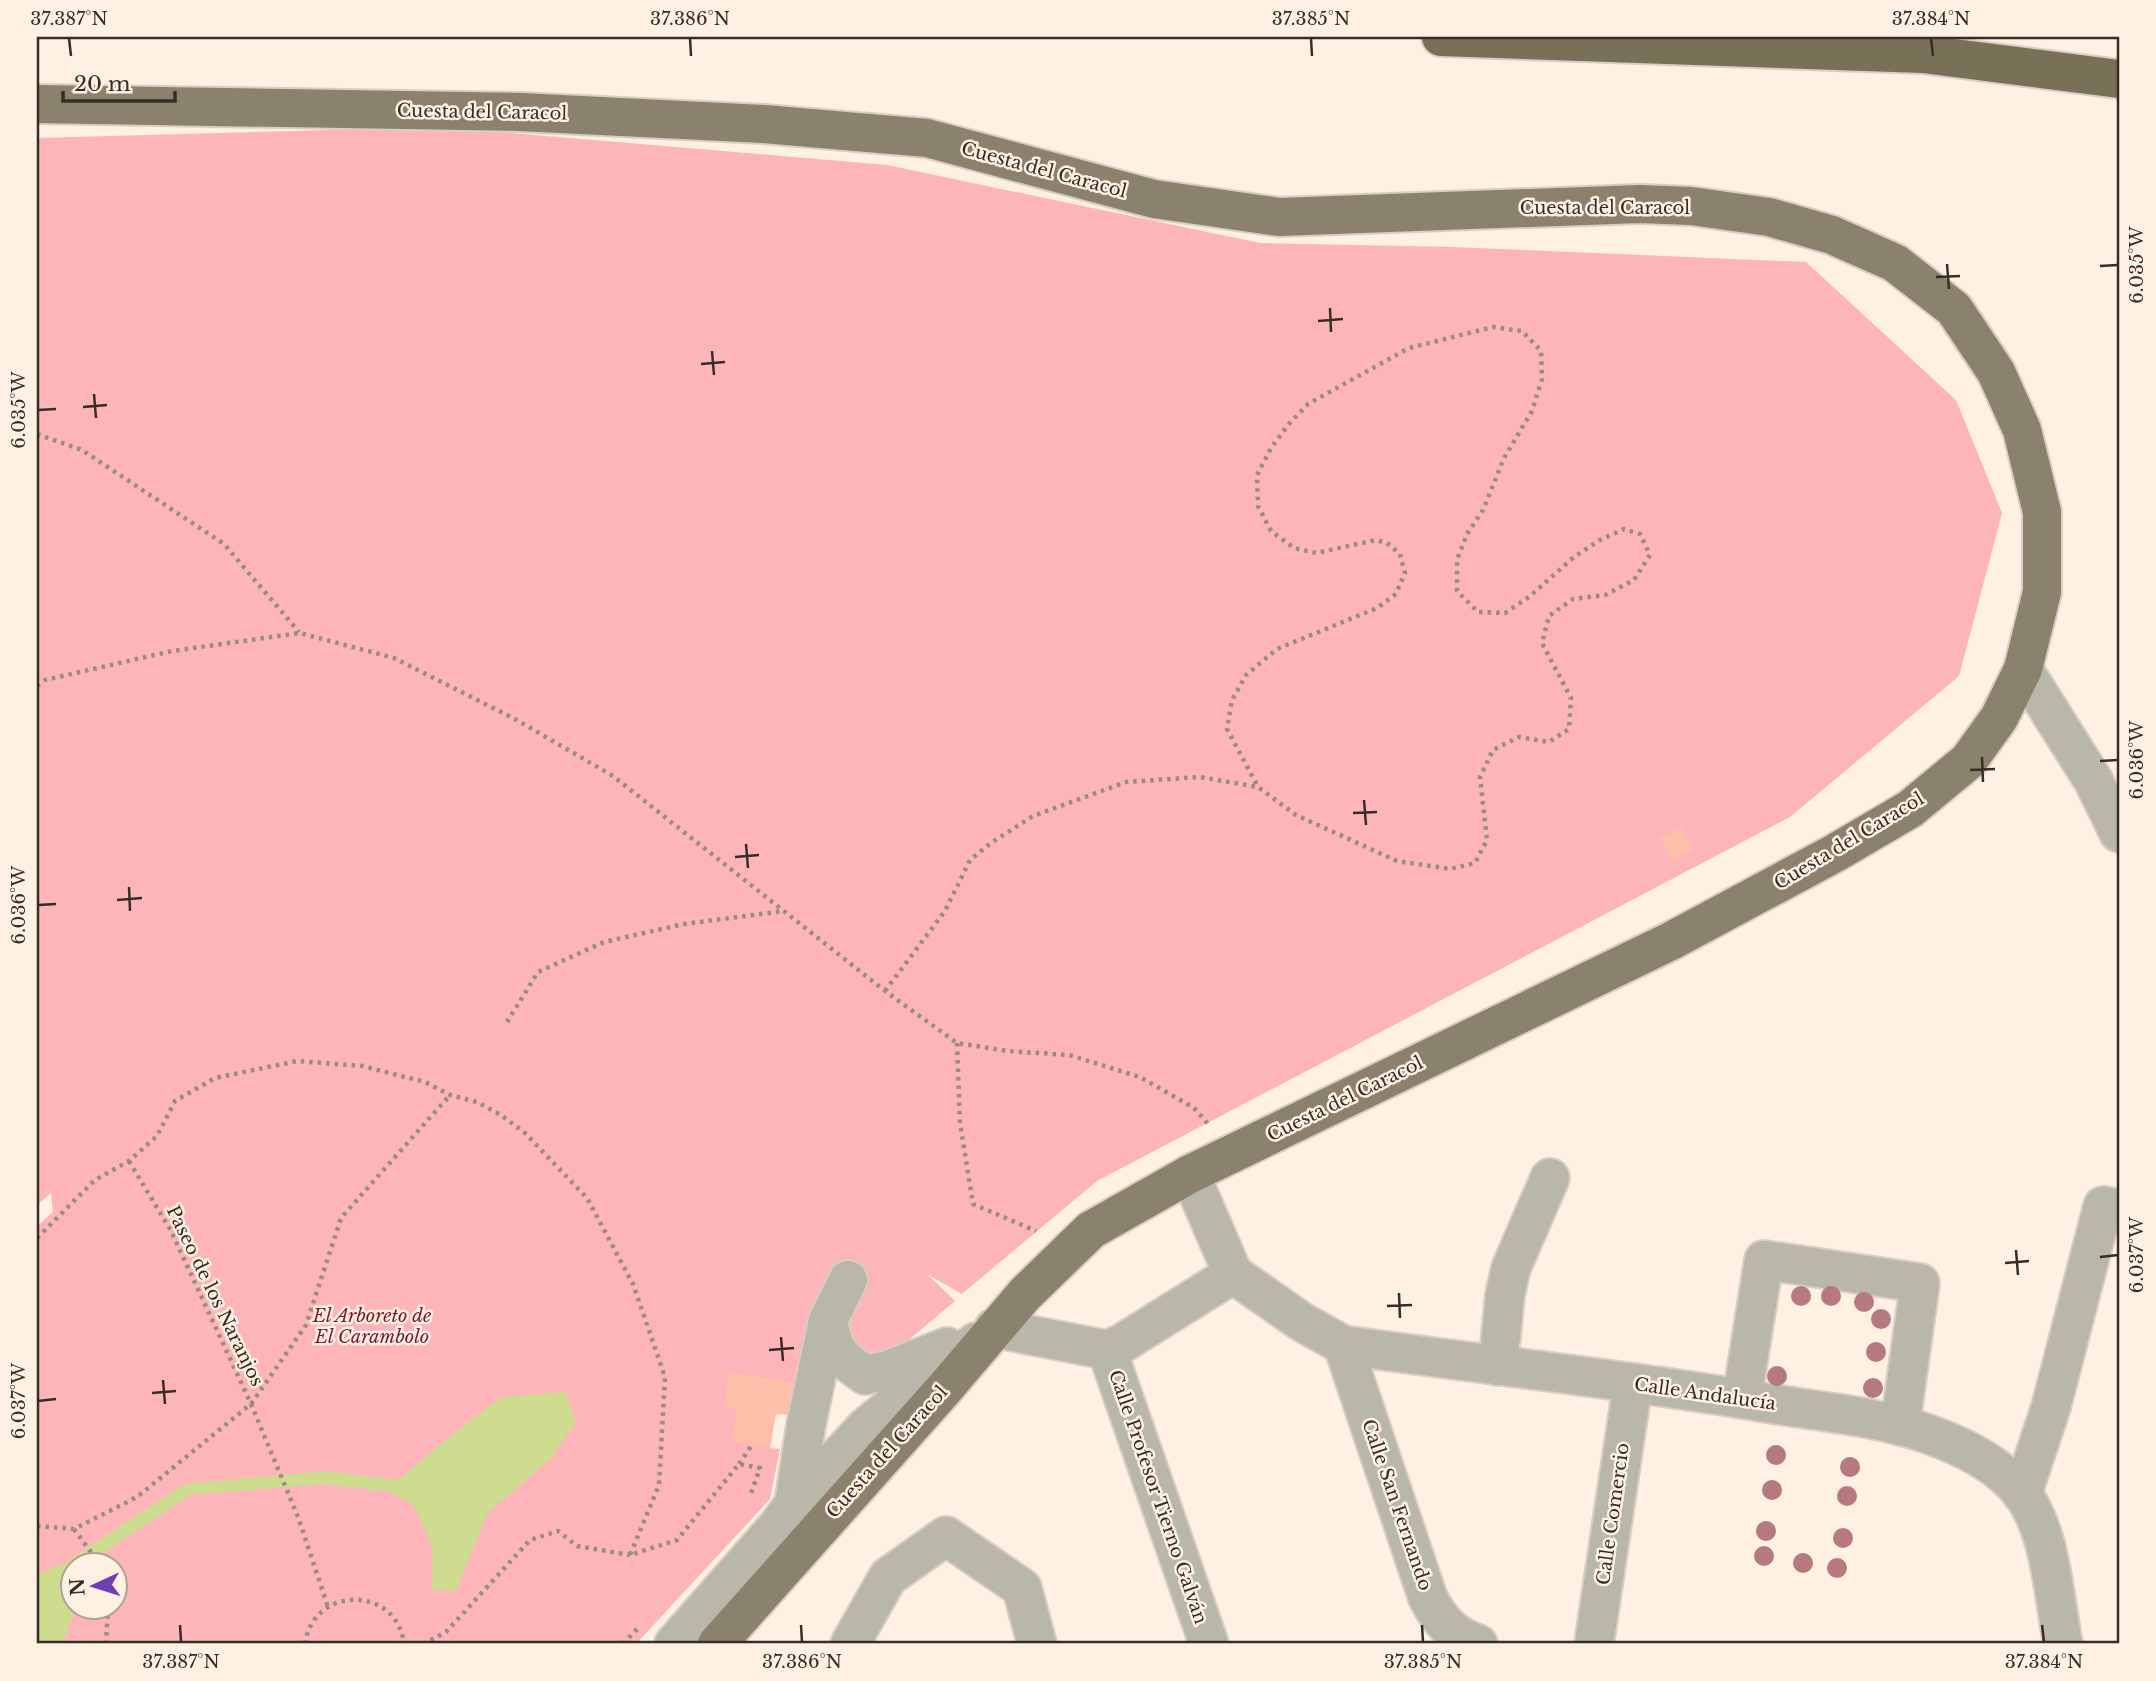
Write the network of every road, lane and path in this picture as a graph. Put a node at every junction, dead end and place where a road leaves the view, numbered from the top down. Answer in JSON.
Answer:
{"nodes":[{"id":1,"x":1441,"y":37,"type":"edge"},
{"id":2,"x":2119,"y":79,"type":"edge"},
{"id":3,"x":37,"y":103,"type":"edge"},
{"id":4,"x":37,"y":435,"type":"edge"},
{"id":5,"x":300,"y":632,"type":"junction"},
{"id":6,"x":2023,"y":668,"type":"junction"},
{"id":7,"x":37,"y":686,"type":"edge"},
{"id":8,"x":1258,"y":787,"type":"junction"},
{"id":9,"x":2119,"y":833,"type":"edge"},
{"id":10,"x":785,"y":911,"type":"junction"},
{"id":11,"x":885,"y":991,"type":"junction"},
{"id":12,"x":507,"y":1022,"type":"dead end"},
{"id":13,"x":957,"y":1043,"type":"junction"},
{"id":14,"x":450,"y":1095,"type":"junction"},
{"id":15,"x":1234,"y":1153,"type":"junction"},
{"id":16,"x":129,"y":1161,"type":"junction"},
{"id":17,"x":1190,"y":1174,"type":"junction"},
{"id":18,"x":1550,"y":1178,"type":"dead end"},
{"id":19,"x":2111,"y":1208,"type":"edge"},
{"id":20,"x":37,"y":1238,"type":"edge"},
{"id":21,"x":1072,"y":1246,"type":"junction"},
{"id":22,"x":1233,"y":1273,"type":"junction"},
{"id":23,"x":848,"y":1280,"type":"dead end"},
{"id":24,"x":828,"y":1321,"type":"junction"},
{"id":25,"x":994,"y":1328,"type":"junction"},
{"id":26,"x":1342,"y":1345,"type":"junction"},
{"id":27,"x":1107,"y":1350,"type":"junction"},
{"id":28,"x":1498,"y":1366,"type":"junction"},
{"id":29,"x":1633,"y":1383,"type":"junction"},
{"id":30,"x":1742,"y":1398,"type":"junction"},
{"id":31,"x":251,"y":1404,"type":"junction"},
{"id":32,"x":1900,"y":1426,"type":"junction"},
{"id":33,"x":752,"y":1445,"type":"dead end"},
{"id":34,"x":739,"y":1464,"type":"junction"},
{"id":35,"x":2022,"y":1494,"type":"junction"},
{"id":36,"x":747,"y":1504,"type":"dead end"},
{"id":37,"x":794,"y":1504,"type":"junction"},
{"id":38,"x":37,"y":1525,"type":"edge"},
{"id":39,"x":74,"y":1529,"type":"junction"},
{"id":40,"x":91,"y":1552,"type":"edge"},
{"id":41,"x":630,"y":1555,"type":"junction"},
{"id":42,"x":328,"y":1607,"type":"junction"},
{"id":43,"x":107,"y":1622,"type":"edge"},
{"id":44,"x":642,"y":1624,"type":"dead end"},
{"id":45,"x":106,"y":1644,"type":"edge"},
{"id":46,"x":305,"y":1644,"type":"edge"},
{"id":47,"x":404,"y":1644,"type":"edge"},
{"id":48,"x":422,"y":1644,"type":"edge"},
{"id":49,"x":624,"y":1644,"type":"edge"},
{"id":50,"x":674,"y":1644,"type":"edge"},
{"id":51,"x":717,"y":1644,"type":"edge"},
{"id":52,"x":850,"y":1644,"type":"edge"},
{"id":53,"x":1037,"y":1644,"type":"edge"},
{"id":54,"x":1209,"y":1644,"type":"edge"},
{"id":55,"x":1478,"y":1644,"type":"edge"},
{"id":56,"x":1594,"y":1644,"type":"edge"},
{"id":57,"x":2063,"y":1644,"type":"edge"}],
"edges":[{"from":1,"to":2,"type":"highway"},
{"from":3,"to":6,"type":"main road","name":"Cuesta del Caracol"},
{"from":4,"to":5,"type":"path"},
{"from":5,"to":7,"type":"path"},
{"from":5,"to":10,"type":"path"},
{"from":6,"to":9,"type":"street"},
{"from":6,"to":15,"type":"main road","name":"Cuesta del Caracol"},
{"from":8,"to":8,"type":"path"},
{"from":8,"to":11,"type":"path"},
{"from":10,"to":11,"type":"path"},
{"from":10,"to":12,"type":"path"},
{"from":11,"to":13,"type":"path"},
{"from":13,"to":15,"type":"path"},
{"from":13,"to":21,"type":"path"},
{"from":14,"to":16,"type":"path"},
{"from":14,"to":31,"type":"path"},
{"from":14,"to":41,"type":"path"},
{"from":15,"to":17,"type":"main road","name":"Cuesta del Caracol"},
{"from":16,"to":20,"type":"path"},
{"from":16,"to":31,"type":"path","name":"Paseo de los Naranjos"},
{"from":17,"to":21,"type":"main road","name":"Cuesta del Caracol"},
{"from":17,"to":22,"type":"street"},
{"from":18,"to":28,"type":"street"},
{"from":19,"to":35,"type":"street"},
{"from":21,"to":25,"type":"main road","name":"Cuesta del Caracol"},
{"from":22,"to":26,"type":"street","name":"Calle Andalucía"},
{"from":22,"to":27,"type":"street"},
{"from":23,"to":24,"type":"street"},
{"from":24,"to":25,"type":"street"},
{"from":24,"to":37,"type":"street"},
{"from":25,"to":27,"type":"street"},
{"from":25,"to":37,"type":"street"},
{"from":25,"to":51,"type":"main road","name":"Cuesta del Caracol"},
{"from":26,"to":28,"type":"street","name":"Calle Andalucía"},
{"from":26,"to":55,"type":"street","name":"Calle San Fernando"},
{"from":27,"to":54,"type":"street","name":"Calle Profesor Tierno Galván"},
{"from":28,"to":29,"type":"street","name":"Calle Andalucía"},
{"from":29,"to":30,"type":"street","name":"Calle Andalucía"},
{"from":29,"to":56,"type":"street","name":"Calle Comercio"},
{"from":30,"to":32,"type":"street","name":"Calle Andalucía"},
{"from":30,"to":32,"type":"street"},
{"from":31,"to":39,"type":"path"},
{"from":31,"to":42,"type":"path","name":"Paseo de los Naranjos"},
{"from":32,"to":35,"type":"street","name":"Calle Andalucía"},
{"from":33,"to":34,"type":"path"},
{"from":34,"to":36,"type":"path"},
{"from":34,"to":41,"type":"path"},
{"from":35,"to":57,"type":"street","name":"Calle Andalucía"},
{"from":37,"to":50,"type":"street"},
{"from":38,"to":39,"type":"path"},
{"from":39,"to":40,"type":"path"},
{"from":41,"to":48,"type":"path"},
{"from":42,"to":46,"type":"path"},
{"from":42,"to":47,"type":"path"},
{"from":43,"to":45,"type":"path"},
{"from":44,"to":49,"type":"path"},
{"from":52,"to":53,"type":"street"}]}
